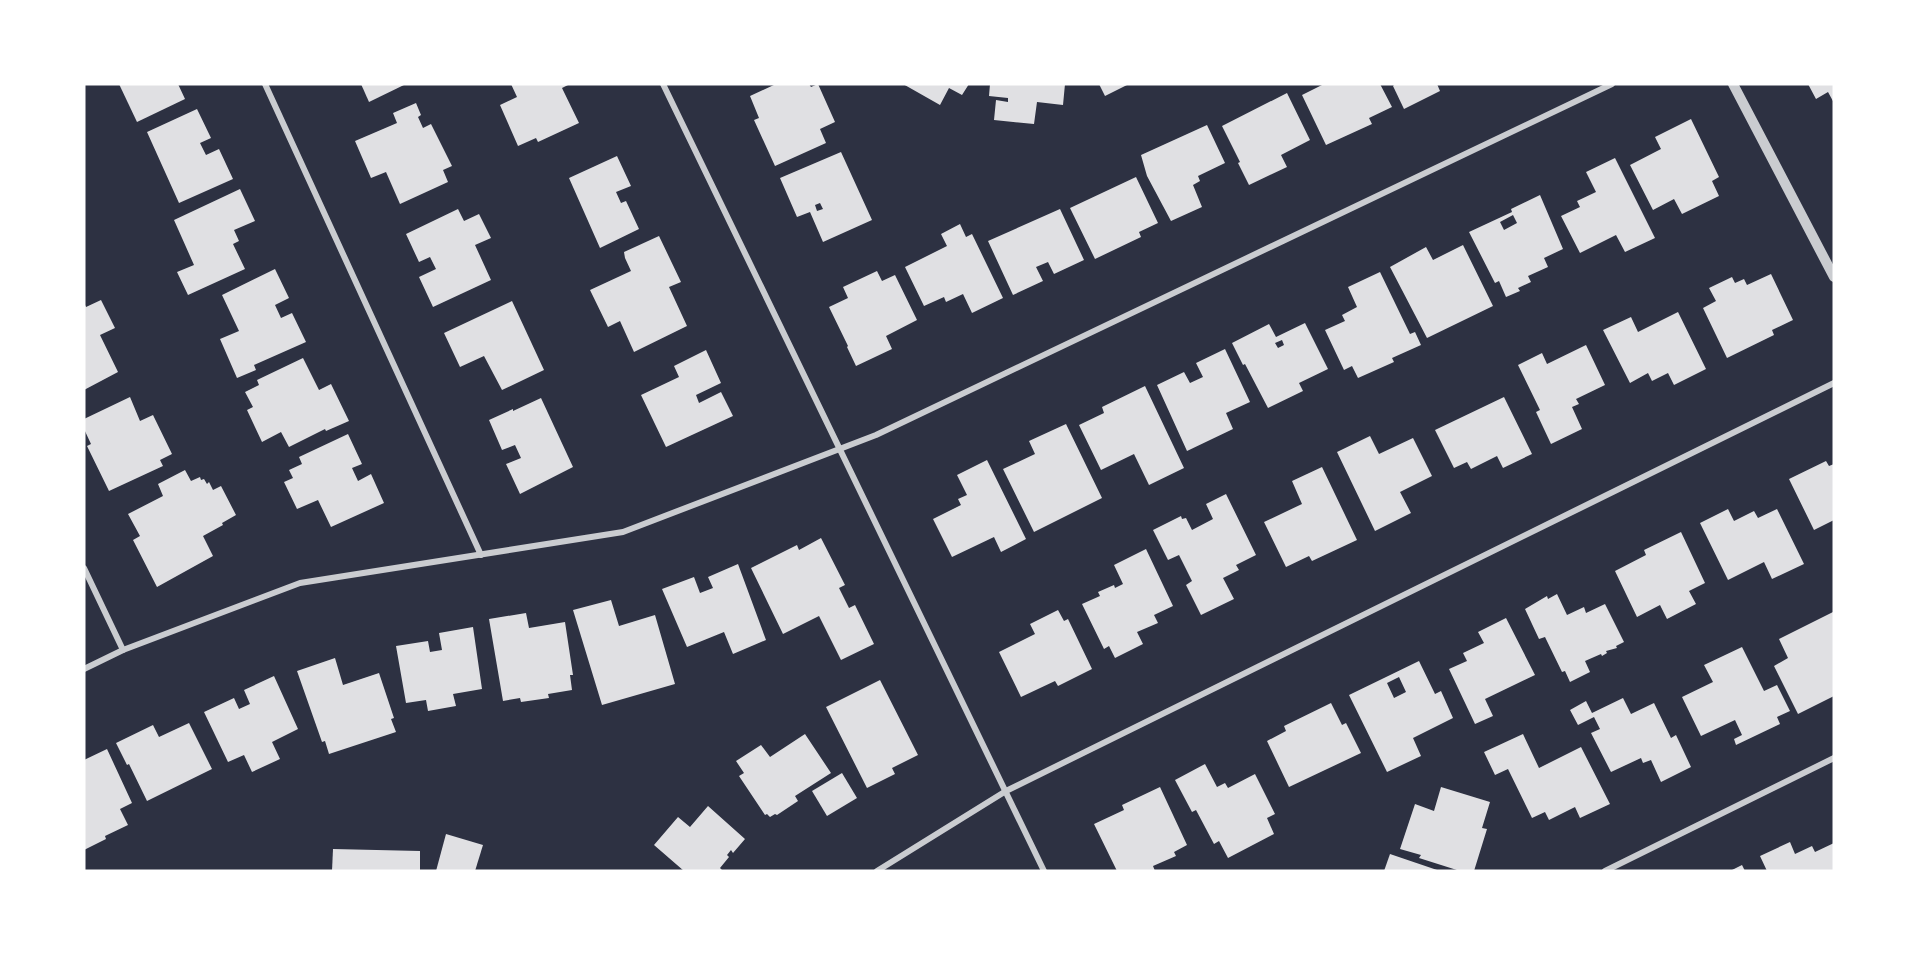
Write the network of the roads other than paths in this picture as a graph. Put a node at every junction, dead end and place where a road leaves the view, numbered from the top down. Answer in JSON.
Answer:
{"nodes":[{"id":1,"x":265,"y":84,"type":"edge"},
{"id":2,"x":663,"y":84,"type":"edge"},
{"id":3,"x":1612,"y":84,"type":"edge"},
{"id":4,"x":1733,"y":84,"type":"edge"},
{"id":5,"x":1834,"y":277,"type":"edge"},
{"id":6,"x":1834,"y":383,"type":"edge"},
{"id":7,"x":840,"y":447,"type":"junction"},
{"id":8,"x":481,"y":555,"type":"junction"},
{"id":9,"x":84,"y":568,"type":"edge"},
{"id":10,"x":123,"y":650,"type":"junction"},
{"id":11,"x":84,"y":669,"type":"edge"},
{"id":12,"x":1834,"y":758,"type":"edge"},
{"id":13,"x":1006,"y":790,"type":"junction"},
{"id":14,"x":877,"y":871,"type":"edge"},
{"id":15,"x":1044,"y":871,"type":"edge"},
{"id":16,"x":1605,"y":871,"type":"edge"}],
"edges":[{"from":1,"to":8,"type":"street"},
{"from":2,"to":7,"type":"street"},
{"from":3,"to":7,"type":"street"},
{"from":4,"to":5,"type":"street"},
{"from":6,"to":13,"type":"street"},
{"from":7,"to":8,"type":"street"},
{"from":7,"to":13,"type":"street"},
{"from":8,"to":10,"type":"street"},
{"from":9,"to":10,"type":"street"},
{"from":10,"to":11,"type":"street"},
{"from":12,"to":16,"type":"street"},
{"from":13,"to":14,"type":"street"},
{"from":13,"to":15,"type":"street"}]}
